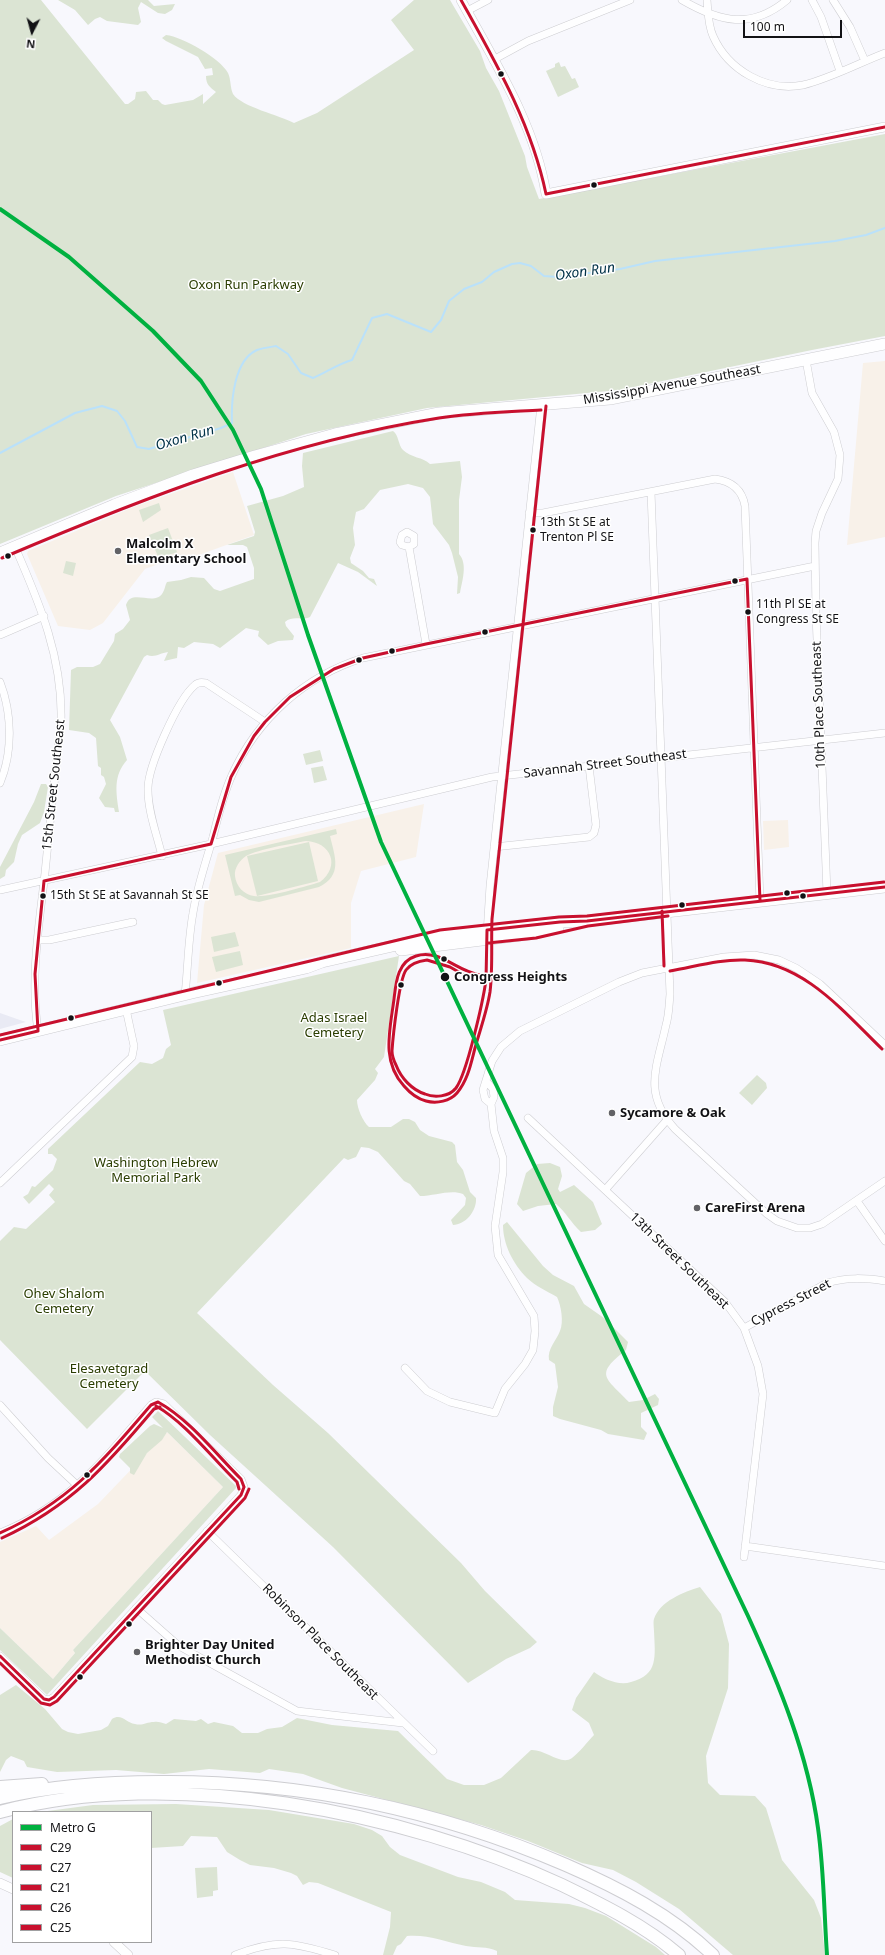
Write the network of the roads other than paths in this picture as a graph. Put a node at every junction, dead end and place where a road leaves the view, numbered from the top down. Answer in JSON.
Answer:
{"nodes":[{"id":1,"x":461,"y":0,"type":"edge"},
{"id":2,"x":488,"y":0,"type":"edge"},
{"id":3,"x":630,"y":0,"type":"edge"},
{"id":4,"x":682,"y":0,"type":"edge"},
{"id":5,"x":707,"y":0,"type":"edge"},
{"id":6,"x":787,"y":0,"type":"edge"},
{"id":7,"x":812,"y":0,"type":"edge"},
{"id":8,"x":833,"y":0,"type":"edge"},
{"id":9,"x":467,"y":11,"type":"junction"},
{"id":10,"x":708,"y":14,"type":"junction"},
{"id":11,"x":885,"y":53,"type":"edge"},
{"id":12,"x":493,"y":60,"type":"junction"},
{"id":13,"x":864,"y":61,"type":"junction"},
{"id":14,"x":840,"y":71,"type":"junction"},
{"id":15,"x":885,"y":127,"type":"edge"},
{"id":16,"x":885,"y":344,"type":"edge"},
{"id":17,"x":806,"y":360,"type":"junction"},
{"id":18,"x":541,"y":405,"type":"junction"},
{"id":19,"x":651,"y":492,"type":"junction"},
{"id":20,"x":529,"y":513,"type":"junction"},
{"id":21,"x":409,"y":546,"type":"dead end"},
{"id":22,"x":15,"y":547,"type":"junction"},
{"id":23,"x":0,"y":553,"type":"edge"},
{"id":24,"x":815,"y":566,"type":"junction"},
{"id":25,"x":748,"y":579,"type":"junction"},
{"id":26,"x":655,"y":598,"type":"junction"},
{"id":27,"x":44,"y":616,"type":"junction"},
{"id":28,"x":517,"y":625,"type":"junction"},
{"id":29,"x":0,"y":636,"type":"edge"},
{"id":30,"x":426,"y":644,"type":"junction"},
{"id":31,"x":0,"y":682,"type":"edge"},
{"id":32,"x":7,"y":709,"type":"junction"},
{"id":33,"x":0,"y":712,"type":"edge"},
{"id":34,"x":265,"y":722,"type":"junction"},
{"id":35,"x":885,"y":732,"type":"edge"},
{"id":36,"x":821,"y":740,"type":"junction"},
{"id":37,"x":754,"y":747,"type":"junction"},
{"id":38,"x":661,"y":757,"type":"junction"},
{"id":39,"x":589,"y":766,"type":"junction"},
{"id":40,"x":502,"y":776,"type":"junction"},
{"id":41,"x":0,"y":783,"type":"edge"},
{"id":42,"x":211,"y":844,"type":"junction"},
{"id":43,"x":494,"y":848,"type":"junction"},
{"id":44,"x":162,"y":856,"type":"junction"},
{"id":45,"x":44,"y":881,"type":"junction"},
{"id":46,"x":885,"y":887,"type":"edge"},
{"id":47,"x":0,"y":890,"type":"edge"},
{"id":48,"x":827,"y":893,"type":"junction"},
{"id":49,"x":760,"y":901,"type":"junction"},
{"id":50,"x":667,"y":911,"type":"junction"},
{"id":51,"x":133,"y":922,"type":"dead end"},
{"id":52,"x":487,"y":934,"type":"junction"},
{"id":53,"x":38,"y":940,"type":"junction"},
{"id":54,"x":669,"y":966,"type":"junction"},
{"id":55,"x":185,"y":995,"type":"junction"},
{"id":56,"x":126,"y":1009,"type":"junction"},
{"id":57,"x":38,"y":1031,"type":"junction"},
{"id":58,"x":0,"y":1040,"type":"edge"},
{"id":59,"x":884,"y":1043,"type":"edge"},
{"id":60,"x":528,"y":1118,"type":"dead end"},
{"id":61,"x":667,"y":1120,"type":"junction"},
{"id":62,"x":885,"y":1181,"type":"edge"},
{"id":63,"x":0,"y":1183,"type":"edge"},
{"id":64,"x":605,"y":1190,"type":"junction"},
{"id":65,"x":857,"y":1201,"type":"junction"},
{"id":66,"x":885,"y":1241,"type":"edge"},
{"id":67,"x":885,"y":1280,"type":"edge"},
{"id":68,"x":744,"y":1328,"type":"junction"},
{"id":69,"x":405,"y":1368,"type":"dead end"},
{"id":70,"x":0,"y":1405,"type":"edge"},
{"id":71,"x":78,"y":1486,"type":"junction"},
{"id":72,"x":207,"y":1531,"type":"junction"},
{"id":73,"x":0,"y":1533,"type":"edge"},
{"id":74,"x":745,"y":1546,"type":"junction"},
{"id":75,"x":744,"y":1558,"type":"dead end"},
{"id":76,"x":885,"y":1566,"type":"edge"},
{"id":77,"x":136,"y":1608,"type":"junction"},
{"id":78,"x":0,"y":1656,"type":"edge"},
{"id":79,"x":403,"y":1723,"type":"junction"},
{"id":80,"x":433,"y":1752,"type":"dead end"},
{"id":81,"x":83,"y":1784,"type":"junction"},
{"id":82,"x":0,"y":1787,"type":"edge"},
{"id":83,"x":0,"y":1798,"type":"edge"},
{"id":84,"x":0,"y":1812,"type":"edge"},
{"id":85,"x":0,"y":1883,"type":"edge"},
{"id":86,"x":12,"y":1889,"type":"edge"},
{"id":87,"x":115,"y":1943,"type":"edge"},
{"id":88,"x":128,"y":1955,"type":"edge"},
{"id":89,"x":235,"y":1955,"type":"edge"},
{"id":90,"x":335,"y":1955,"type":"edge"},
{"id":91,"x":679,"y":1955,"type":"edge"},
{"id":92,"x":713,"y":1955,"type":"edge"}],
"edges":[{"from":1,"to":9,"type":"street"},
{"from":2,"to":9,"type":"street"},
{"from":3,"to":12,"type":"street"},
{"from":4,"to":10,"type":"street"},
{"from":5,"to":10,"type":"street"},
{"from":6,"to":10,"type":"street"},
{"from":7,"to":14,"type":"street"},
{"from":8,"to":13,"type":"street"},
{"from":9,"to":12,"type":"street"},
{"from":10,"to":14,"type":"street"},
{"from":11,"to":13,"type":"street"},
{"from":12,"to":15,"type":"street"},
{"from":13,"to":14,"type":"street"},
{"from":16,"to":17,"type":"main road","name":"Mississippi Avenue Southeast"},
{"from":17,"to":18,"type":"main road","name":"Mississippi Avenue Southeast"},
{"from":17,"to":24,"type":"street","name":"10th Place Southeast"},
{"from":18,"to":20,"type":"street"},
{"from":18,"to":22,"type":"main road","name":"Mississippi Avenue Southeast"},
{"from":19,"to":20,"type":"street"},
{"from":19,"to":25,"type":"street"},
{"from":19,"to":26,"type":"street"},
{"from":20,"to":28,"type":"street"},
{"from":21,"to":30,"type":"street"},
{"from":22,"to":23,"type":"main road","name":"Mississippi Avenue Southeast"},
{"from":22,"to":27,"type":"street","name":"15th Street Southeast"},
{"from":24,"to":25,"type":"street"},
{"from":24,"to":36,"type":"street","name":"10th Place Southeast"},
{"from":25,"to":26,"type":"street"},
{"from":25,"to":37,"type":"street"},
{"from":26,"to":28,"type":"street"},
{"from":26,"to":38,"type":"street"},
{"from":27,"to":29,"type":"street"},
{"from":27,"to":45,"type":"street","name":"15th Street Southeast"},
{"from":28,"to":30,"type":"street"},
{"from":28,"to":40,"type":"street"},
{"from":30,"to":34,"type":"street"},
{"from":31,"to":32,"type":"street"},
{"from":32,"to":33,"type":"street"},
{"from":32,"to":41,"type":"street"},
{"from":34,"to":42,"type":"street"},
{"from":34,"to":44,"type":"street"},
{"from":35,"to":36,"type":"street","name":"Savannah Street Southeast"},
{"from":36,"to":37,"type":"street","name":"Savannah Street Southeast"},
{"from":36,"to":48,"type":"street","name":"10th Place Southeast"},
{"from":37,"to":38,"type":"street","name":"Savannah Street Southeast"},
{"from":37,"to":49,"type":"street"},
{"from":38,"to":39,"type":"street","name":"Savannah Street Southeast"},
{"from":38,"to":50,"type":"street"},
{"from":39,"to":40,"type":"street","name":"Savannah Street Southeast"},
{"from":39,"to":43,"type":"street"},
{"from":40,"to":42,"type":"street","name":"Savannah Street Southeast"},
{"from":40,"to":43,"type":"street"},
{"from":42,"to":44,"type":"street","name":"Savannah Street Southeast"},
{"from":42,"to":55,"type":"street"},
{"from":43,"to":52,"type":"street"},
{"from":44,"to":45,"type":"street","name":"Savannah Street Southeast"},
{"from":45,"to":47,"type":"street","name":"Savannah Street Southeast"},
{"from":45,"to":53,"type":"street","name":"15th Street Southeast"},
{"from":46,"to":48,"type":"main road"},
{"from":48,"to":49,"type":"main road"},
{"from":49,"to":50,"type":"main road"},
{"from":50,"to":52,"type":"main road"},
{"from":50,"to":54,"type":"street"},
{"from":51,"to":53,"type":"street"},
{"from":52,"to":55,"type":"main road"},
{"from":53,"to":57,"type":"street","name":"15th Street Southeast"},
{"from":54,"to":59,"type":"street"},
{"from":54,"to":61,"type":"street"},
{"from":54,"to":69,"type":"street"},
{"from":55,"to":56,"type":"main road"},
{"from":56,"to":57,"type":"main road"},
{"from":56,"to":63,"type":"street"},
{"from":57,"to":58,"type":"main road"},
{"from":60,"to":64,"type":"street","name":"13th Street Southeast"},
{"from":61,"to":64,"type":"street"},
{"from":61,"to":65,"type":"street"},
{"from":62,"to":65,"type":"street"},
{"from":64,"to":68,"type":"street","name":"13th Street Southeast"},
{"from":65,"to":66,"type":"street"},
{"from":67,"to":68,"type":"street","name":"Cypress Street"},
{"from":68,"to":74,"type":"street","name":"13th Street Southeast"},
{"from":70,"to":71,"type":"street"},
{"from":71,"to":72,"type":"street"},
{"from":71,"to":73,"type":"street"},
{"from":72,"to":77,"type":"street"},
{"from":72,"to":79,"type":"street","name":"Robinson Place Southeast"},
{"from":74,"to":75,"type":"street","name":"13th Street Southeast"},
{"from":74,"to":76,"type":"street"},
{"from":77,"to":78,"type":"street"},
{"from":77,"to":79,"type":"street"},
{"from":79,"to":80,"type":"street","name":"Robinson Place Southeast"},
{"from":81,"to":82,"type":"highway"},
{"from":81,"to":83,"type":"highway"},
{"from":81,"to":92,"type":"highway"},
{"from":84,"to":91,"type":"highway"},
{"from":85,"to":86,"type":"street"},
{"from":87,"to":88,"type":"street"},
{"from":89,"to":90,"type":"street"}]}
